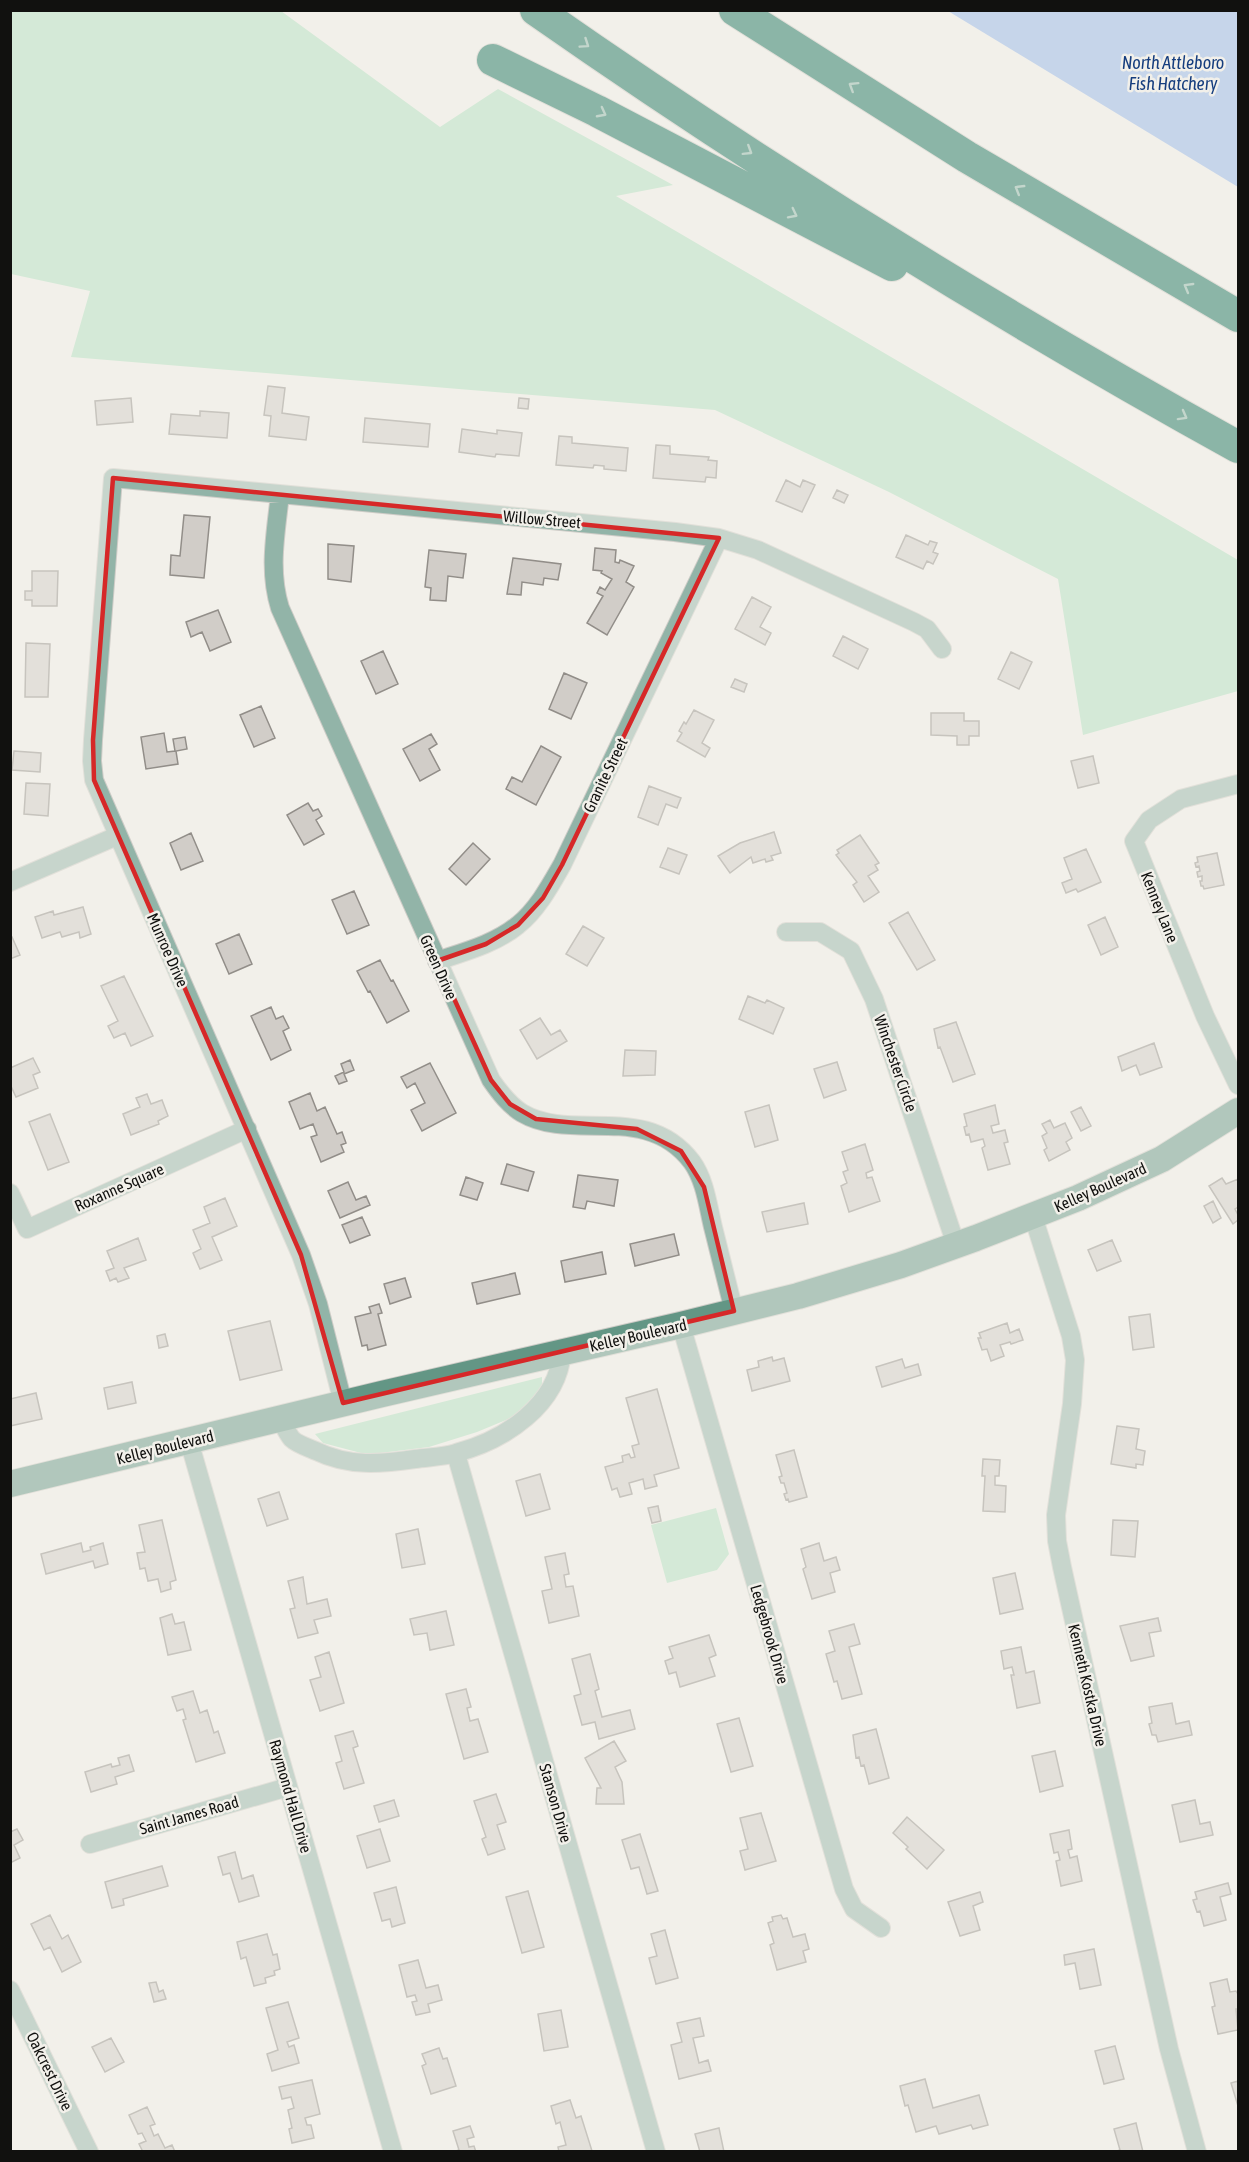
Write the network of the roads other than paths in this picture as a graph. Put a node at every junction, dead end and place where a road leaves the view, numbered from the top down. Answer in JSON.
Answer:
{"nodes":[{"id":1,"x":536,"y":10,"type":"edge"},
{"id":2,"x":735,"y":10,"type":"edge"},
{"id":3,"x":493,"y":60,"type":"dead end"},
{"id":4,"x":1239,"y":316,"type":"edge"},
{"id":5,"x":1141,"y":392,"type":"junction"},
{"id":6,"x":1239,"y":447,"type":"edge"},
{"id":7,"x":113,"y":478,"type":"joint"},
{"id":8,"x":280,"y":494,"type":"junction"},
{"id":9,"x":719,"y":538,"type":"junction"},
{"id":10,"x":942,"y":649,"type":"dead end"},
{"id":11,"x":1239,"y":784,"type":"edge"},
{"id":12,"x":117,"y":836,"type":"junction"},
{"id":13,"x":10,"y":882,"type":"edge"},
{"id":14,"x":786,"y":932,"type":"dead end"},
{"id":15,"x":437,"y":961,"type":"junction"},
{"id":16,"x":1239,"y":1085,"type":"edge"},
{"id":17,"x":1239,"y":1111,"type":"edge"},
{"id":18,"x":247,"y":1129,"type":"junction"},
{"id":19,"x":10,"y":1193,"type":"edge"},
{"id":20,"x":1033,"y":1216,"type":"junction"},
{"id":21,"x":956,"y":1245,"type":"junction"},
{"id":22,"x":734,"y":1311,"type":"junction"},
{"id":23,"x":681,"y":1325,"type":"junction"},
{"id":24,"x":562,"y":1352,"type":"junction"},
{"id":25,"x":344,"y":1403,"type":"junction"},
{"id":26,"x":280,"y":1419,"type":"junction"},
{"id":27,"x":189,"y":1441,"type":"junction"},
{"id":28,"x":456,"y":1454,"type":"junction"},
{"id":29,"x":10,"y":1484,"type":"edge"},
{"id":30,"x":288,"y":1787,"type":"junction"},
{"id":31,"x":90,"y":1844,"type":"dead end"},
{"id":32,"x":881,"y":1928,"type":"dead end"},
{"id":33,"x":10,"y":1990,"type":"edge"},
{"id":34,"x":89,"y":2151,"type":"edge"},
{"id":35,"x":393,"y":2151,"type":"edge"},
{"id":36,"x":656,"y":2151,"type":"edge"},
{"id":37,"x":1197,"y":2151,"type":"edge"}],
"edges":[{"from":1,"to":5,"type":"highway","one_way":true},
{"from":4,"to":2,"type":"highway","one_way":true},
{"from":3,"to":5,"type":"highway","one_way":true},
{"from":5,"to":6,"type":"highway","one_way":true},
{"from":7,"to":8,"type":"street","name":"Willow Street"},
{"from":7,"to":12,"type":"street","name":"Munroe Drive"},
{"from":8,"to":9,"type":"street","name":"Willow Street"},
{"from":8,"to":15,"type":"street","name":"Green Drive"},
{"from":9,"to":10,"type":"street","name":"Willow Street"},
{"from":9,"to":15,"type":"street","name":"Granite Street"},
{"from":11,"to":16,"type":"street","name":"Kenney Lane"},
{"from":12,"to":13,"type":"street"},
{"from":12,"to":18,"type":"street","name":"Munroe Drive"},
{"from":14,"to":21,"type":"street","name":"Winchester Circle"},
{"from":15,"to":22,"type":"street","name":"Green Drive"},
{"from":17,"to":20,"type":"main road","name":"Kelley Boulevard"},
{"from":18,"to":19,"type":"street","name":"Roxanne Square"},
{"from":18,"to":25,"type":"street","name":"Munroe Drive"},
{"from":20,"to":21,"type":"main road","name":"Kelley Boulevard"},
{"from":20,"to":37,"type":"street","name":"Kenneth Kostka Drive"},
{"from":21,"to":22,"type":"main road","name":"Kelley Boulevard"},
{"from":22,"to":23,"type":"main road","name":"Kelley Boulevard"},
{"from":23,"to":24,"type":"main road","name":"Kelley Boulevard"},
{"from":23,"to":32,"type":"street","name":"Ledgebrook Drive"},
{"from":24,"to":25,"type":"main road","name":"Kelley Boulevard"},
{"from":24,"to":28,"type":"street"},
{"from":25,"to":26,"type":"main road","name":"Kelley Boulevard"},
{"from":26,"to":27,"type":"main road","name":"Kelley Boulevard"},
{"from":26,"to":28,"type":"street"},
{"from":27,"to":29,"type":"main road","name":"Kelley Boulevard"},
{"from":27,"to":30,"type":"street","name":"Raymond Hall Drive"},
{"from":28,"to":36,"type":"street","name":"Stanson Drive"},
{"from":30,"to":31,"type":"street","name":"Saint James Road"},
{"from":30,"to":35,"type":"street","name":"Raymond Hall Drive"},
{"from":33,"to":34,"type":"street","name":"Oakcrest Drive"}]}
